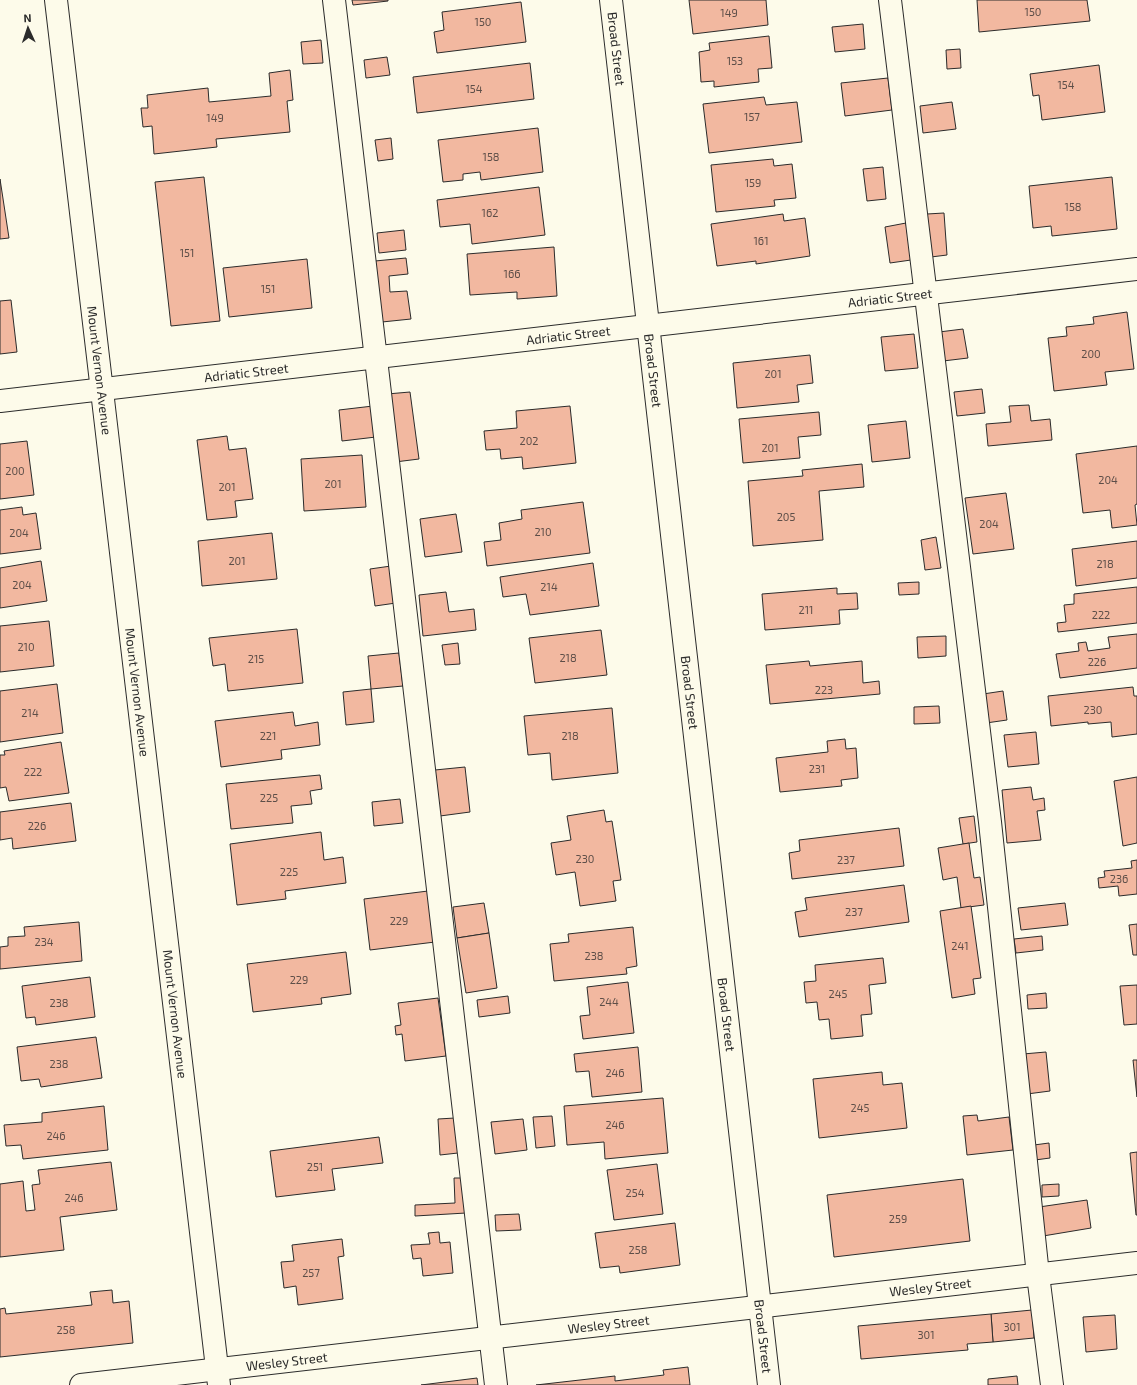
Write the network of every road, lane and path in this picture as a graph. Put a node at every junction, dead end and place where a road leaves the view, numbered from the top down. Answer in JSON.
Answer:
{"nodes":[{"id":1,"x":56,"y":0,"type":"edge"},
{"id":2,"x":334,"y":0,"type":"edge"},
{"id":3,"x":611,"y":0,"type":"edge"},
{"id":4,"x":890,"y":0,"type":"edge"},
{"id":5,"x":1137,"y":269,"type":"edge"},
{"id":6,"x":925,"y":294,"type":"junction"},
{"id":7,"x":649,"y":326,"type":"junction"},
{"id":8,"x":375,"y":358,"type":"junction"},
{"id":9,"x":102,"y":389,"type":"junction"},
{"id":10,"x":0,"y":401,"type":"edge"},
{"id":11,"x":1137,"y":1263,"type":"edge"},
{"id":12,"x":1038,"y":1275,"type":"junction"},
{"id":13,"x":760,"y":1307,"type":"junction"},
{"id":14,"x":491,"y":1338,"type":"junction"},
{"id":15,"x":218,"y":1377,"type":"edge"},
{"id":16,"x":81,"y":1385,"type":"edge"},
{"id":17,"x":496,"y":1385,"type":"edge"},
{"id":18,"x":769,"y":1385,"type":"edge"},
{"id":19,"x":1052,"y":1385,"type":"edge"}],
"edges":[{"from":1,"to":9,"type":"street","name":"Mount Vernon Avenue"},
{"from":2,"to":8,"type":"street"},
{"from":3,"to":7,"type":"street","name":"Broad Street"},
{"from":4,"to":6,"type":"street"},
{"from":5,"to":6,"type":"street","name":"Adriatic Street"},
{"from":6,"to":7,"type":"street","name":"Adriatic Street"},
{"from":6,"to":12,"type":"street"},
{"from":7,"to":8,"type":"street","name":"Adriatic Street"},
{"from":7,"to":13,"type":"street","name":"Broad Street"},
{"from":8,"to":9,"type":"street","name":"Adriatic Street"},
{"from":8,"to":14,"type":"street"},
{"from":9,"to":10,"type":"street","name":"Adriatic Street"},
{"from":9,"to":15,"type":"street","name":"Mount Vernon Avenue"},
{"from":11,"to":12,"type":"street","name":"Wesley Street"},
{"from":12,"to":13,"type":"street","name":"Wesley Street"},
{"from":12,"to":19,"type":"street"},
{"from":13,"to":14,"type":"street","name":"Wesley Street"},
{"from":13,"to":18,"type":"street","name":"Broad Street"},
{"from":14,"to":15,"type":"street","name":"Wesley Street"},
{"from":14,"to":17,"type":"street"},
{"from":15,"to":16,"type":"street","name":"Wesley Street"}]}
